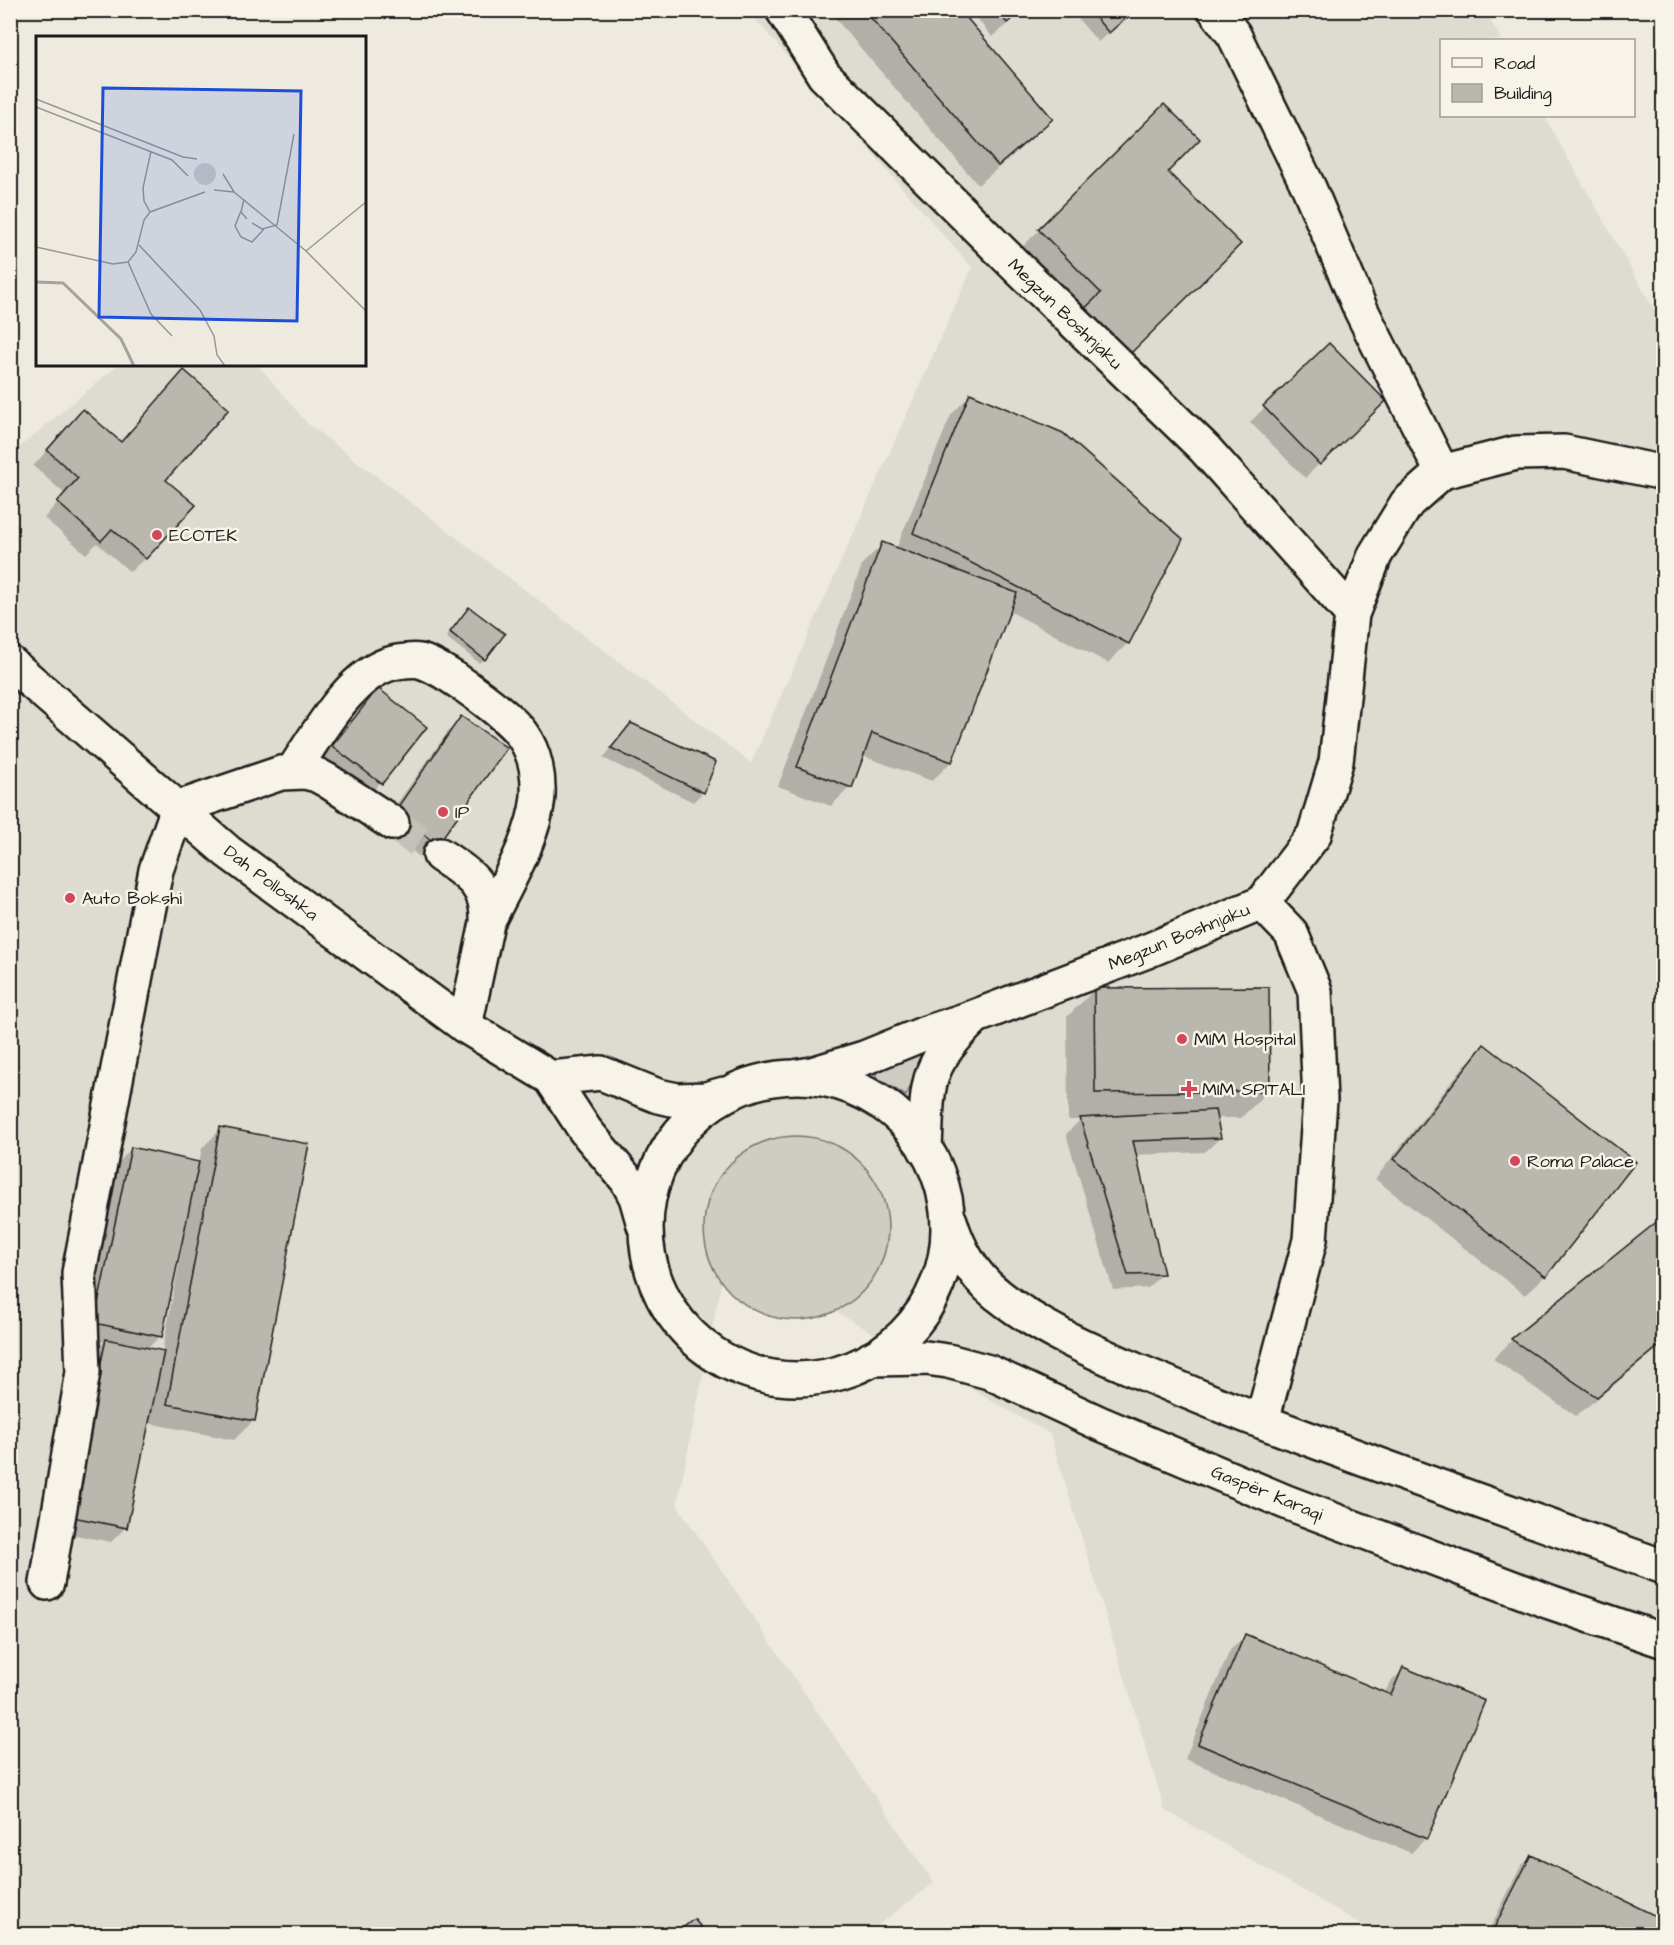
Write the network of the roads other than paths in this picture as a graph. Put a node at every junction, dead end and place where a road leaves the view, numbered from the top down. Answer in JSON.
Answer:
{"nodes":[{"id":1,"x":783,"y":10,"type":"edge"},
{"id":2,"x":1215,"y":10,"type":"edge"},
{"id":3,"x":1442,"y":472,"type":"junction"},
{"id":4,"x":1664,"y":473,"type":"edge"},
{"id":5,"x":1352,"y":614,"type":"junction"},
{"id":6,"x":10,"y":663,"type":"edge"},
{"id":7,"x":293,"y":771,"type":"junction"},
{"id":8,"x":178,"y":808,"type":"junction"},
{"id":9,"x":392,"y":823,"type":"tunnel mouth"},
{"id":10,"x":440,"y":855,"type":"tunnel mouth"},
{"id":11,"x":1262,"y":903,"type":"junction"},
{"id":12,"x":488,"y":923,"type":"junction"},
{"id":13,"x":974,"y":1017,"type":"junction"},
{"id":14,"x":465,"y":1026,"type":"junction"},
{"id":15,"x":799,"y":1076,"type":"junction"},
{"id":16,"x":551,"y":1078,"type":"junction"},
{"id":17,"x":728,"y":1093,"type":"junction"},
{"id":18,"x":925,"y":1149,"type":"junction"},
{"id":19,"x":947,"y":1211,"type":"junction"},
{"id":20,"x":645,"y":1236,"type":"junction"},
{"id":21,"x":871,"y":1359,"type":"junction"},
{"id":22,"x":1262,"y":1421,"type":"junction"},
{"id":23,"x":1664,"y":1567,"type":"edge"},
{"id":24,"x":47,"y":1582,"type":"dead end"},
{"id":25,"x":1664,"y":1641,"type":"edge"}],
"edges":[{"from":1,"to":5,"type":"main road","name":"Megzun Boshnjaku"},
{"from":2,"to":3,"type":"main road"},
{"from":3,"to":4,"type":"main road","name":"Megzun Boshnjaku"},
{"from":3,"to":5,"type":"main road","name":"Megzun Boshnjaku"},
{"from":5,"to":11,"type":"main road","name":"Megzun Boshnjaku"},
{"from":6,"to":8,"type":"main road","name":"Dah Polloshka"},
{"from":7,"to":8,"type":"main road"},
{"from":7,"to":9,"type":"main road"},
{"from":7,"to":12,"type":"main road"},
{"from":8,"to":14,"type":"main road","name":"Dah Polloshka"},
{"from":8,"to":24,"type":"main road"},
{"from":10,"to":12,"type":"main road"},
{"from":11,"to":13,"type":"main road","name":"Megzun Boshnjaku"},
{"from":11,"to":22,"type":"main road"},
{"from":12,"to":14,"type":"main road"},
{"from":13,"to":15,"type":"main road","name":"Megzun Boshnjaku"},
{"from":13,"to":18,"type":"main road","name":"Megzun Boshnjaku"},
{"from":14,"to":16,"type":"main road","name":"Dah Polloshka"},
{"from":15,"to":17,"type":"main road"},
{"from":15,"to":18,"type":"main road"},
{"from":16,"to":17,"type":"main road"},
{"from":16,"to":20,"type":"main road","name":"Dah Polloshka"},
{"from":17,"to":20,"type":"main road"},
{"from":18,"to":19,"type":"main road"},
{"from":19,"to":21,"type":"main road"},
{"from":19,"to":22,"type":"main road"},
{"from":20,"to":21,"type":"main road"},
{"from":21,"to":25,"type":"main road","name":"Gaspër Karaqi"},
{"from":22,"to":23,"type":"main road"}]}
